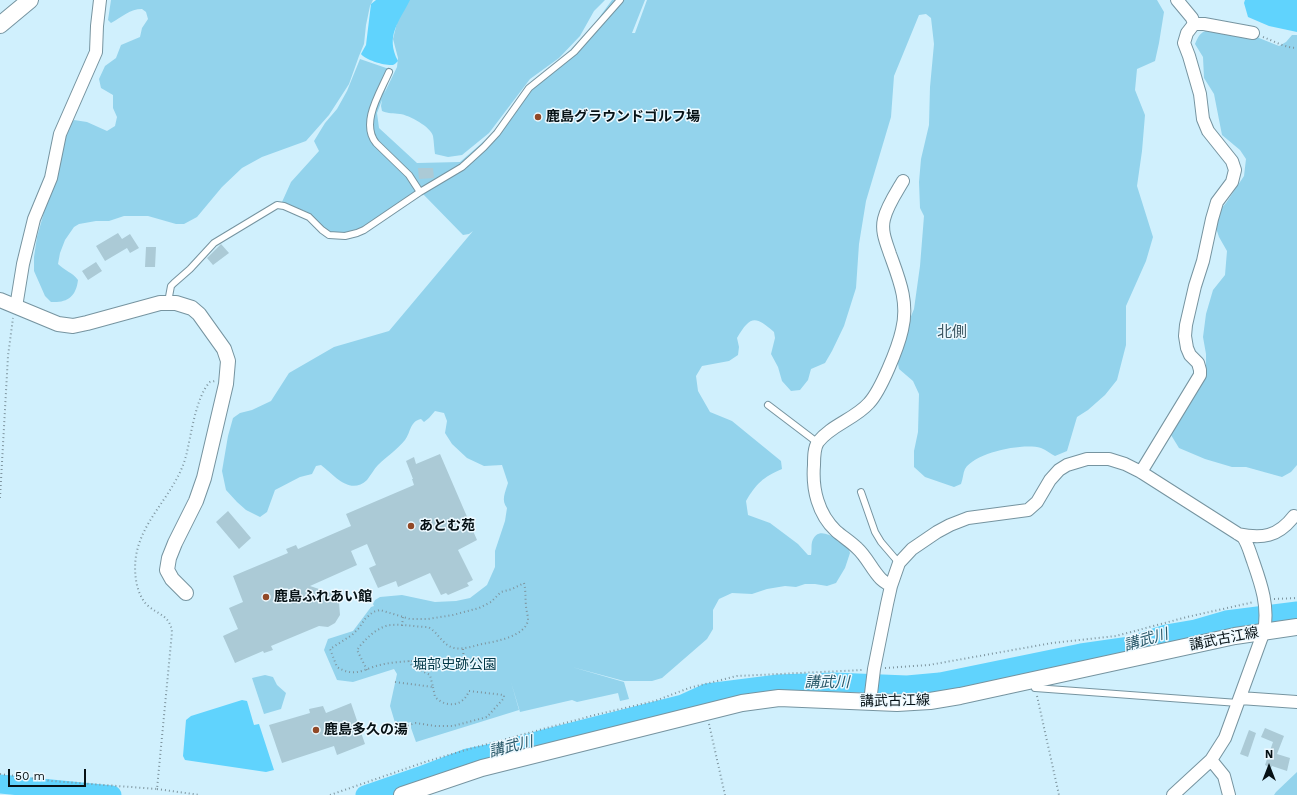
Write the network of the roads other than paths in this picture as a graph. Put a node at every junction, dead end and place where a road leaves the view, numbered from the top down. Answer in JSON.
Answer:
{"nodes":[{"id":1,"x":30,"y":0,"type":"edge"},
{"id":2,"x":100,"y":0,"type":"edge"},
{"id":3,"x":620,"y":0,"type":"edge"},
{"id":4,"x":1177,"y":0,"type":"edge"},
{"id":5,"x":1,"y":22,"type":"edge"},
{"id":6,"x":1194,"y":24,"type":"junction"},
{"id":7,"x":1253,"y":33,"type":"road end"},
{"id":8,"x":389,"y":72,"type":"dead end"},
{"id":9,"x":903,"y":181,"type":"dead end"},
{"id":10,"x":420,"y":192,"type":"junction"},
{"id":11,"x":0,"y":300,"type":"edge"},
{"id":12,"x":168,"y":302,"type":"junction"},
{"id":13,"x":16,"y":307,"type":"junction"},
{"id":14,"x":768,"y":406,"type":"dead end"},
{"id":15,"x":818,"y":442,"type":"junction"},
{"id":16,"x":1141,"y":472,"type":"junction"},
{"id":17,"x":861,"y":492,"type":"dead end"},
{"id":18,"x":1294,"y":516,"type":"dead end"},
{"id":19,"x":1238,"y":534,"type":"junction"},
{"id":20,"x":899,"y":563,"type":"junction"},
{"id":21,"x":891,"y":586,"type":"junction"},
{"id":22,"x":186,"y":593,"type":"dead end"},
{"id":23,"x":1265,"y":626,"type":"junction"},
{"id":24,"x":1297,"y":627,"type":"edge"},
{"id":25,"x":1035,"y":688,"type":"road end"},
{"id":26,"x":871,"y":698,"type":"junction"},
{"id":27,"x":1239,"y":700,"type":"junction"},
{"id":28,"x":1297,"y":702,"type":"edge"},
{"id":29,"x":1211,"y":760,"type":"junction"},
{"id":30,"x":402,"y":795,"type":"edge"},
{"id":31,"x":1173,"y":795,"type":"edge"},
{"id":32,"x":1229,"y":795,"type":"edge"}],
"edges":[{"from":1,"to":5,"type":"main road"},
{"from":2,"to":13,"type":"street"},
{"from":3,"to":10,"type":"lane"},
{"from":4,"to":6,"type":"street"},
{"from":6,"to":7,"type":"street"},
{"from":6,"to":16,"type":"street"},
{"from":8,"to":10,"type":"lane"},
{"from":9,"to":15,"type":"street"},
{"from":10,"to":12,"type":"lane"},
{"from":11,"to":13,"type":"street"},
{"from":12,"to":13,"type":"street"},
{"from":12,"to":22,"type":"street"},
{"from":14,"to":15,"type":"lane"},
{"from":15,"to":21,"type":"street"},
{"from":16,"to":19,"type":"street"},
{"from":16,"to":20,"type":"street"},
{"from":17,"to":20,"type":"lane"},
{"from":18,"to":19,"type":"street"},
{"from":19,"to":23,"type":"street"},
{"from":20,"to":21,"type":"street"},
{"from":21,"to":26,"type":"street"},
{"from":23,"to":24,"type":"main road","name":"講武古江線"},
{"from":23,"to":26,"type":"main road","name":"講武古江線"},
{"from":23,"to":27,"type":"street"},
{"from":25,"to":27,"type":"lane"},
{"from":26,"to":30,"type":"main road","name":"講武古江線"},
{"from":27,"to":28,"type":"street"},
{"from":27,"to":29,"type":"street"},
{"from":29,"to":31,"type":"street"},
{"from":29,"to":32,"type":"street"}]}
